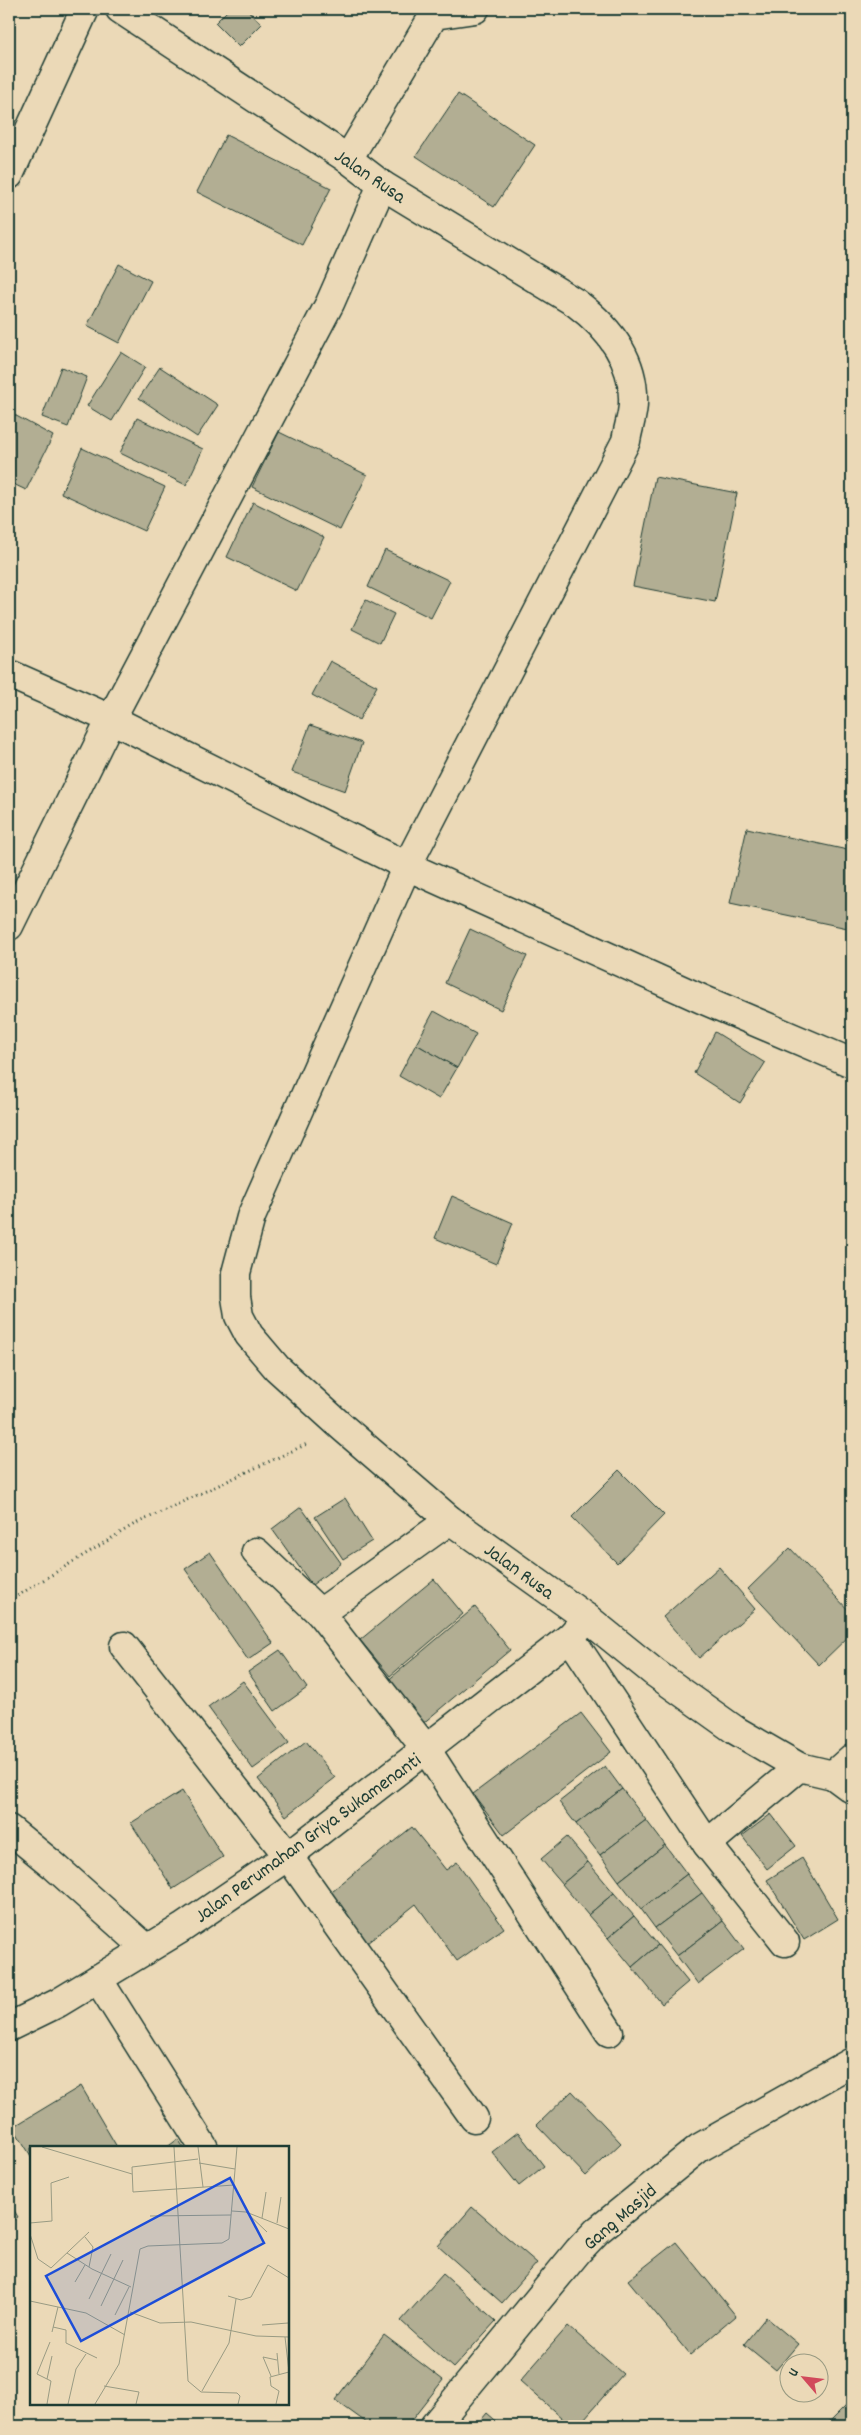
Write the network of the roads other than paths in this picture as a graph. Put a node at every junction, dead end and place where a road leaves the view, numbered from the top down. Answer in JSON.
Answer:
{"nodes":[{"id":1,"x":84,"y":9,"type":"edge"},
{"id":2,"x":120,"y":9,"type":"edge"},
{"id":3,"x":475,"y":9,"type":"edge"},
{"id":4,"x":438,"y":12,"type":"edge"},
{"id":5,"x":348,"y":159,"type":"junction"},
{"id":6,"x":9,"y":175,"type":"edge"},
{"id":7,"x":382,"y":185,"type":"junction"},
{"id":8,"x":9,"y":674,"type":"edge"},
{"id":9,"x":111,"y":719,"type":"junction"},
{"id":10,"x":407,"y":866,"type":"junction"},
{"id":11,"x":9,"y":926,"type":"edge"},
{"id":12,"x":852,"y":1063,"type":"edge"},
{"id":13,"x":450,"y":1520,"type":"junction"},
{"id":14,"x":256,"y":1552,"type":"dead end"},
{"id":15,"x":320,"y":1613,"type":"junction"},
{"id":16,"x":578,"y":1628,"type":"junction"},
{"id":17,"x":124,"y":1646,"type":"dead end"},
{"id":18,"x":426,"y":1749,"type":"junction"},
{"id":19,"x":799,"y":1767,"type":"junction"},
{"id":20,"x":846,"y":1774,"type":"edge"},
{"id":21,"x":9,"y":1829,"type":"edge"},
{"id":22,"x":707,"y":1844,"type":"junction"},
{"id":23,"x":288,"y":1856,"type":"junction"},
{"id":24,"x":785,"y":1942,"type":"dead end"},
{"id":25,"x":146,"y":1948,"type":"junction"},
{"id":26,"x":98,"y":1980,"type":"junction"},
{"id":27,"x":9,"y":2027,"type":"edge"},
{"id":28,"x":609,"y":2032,"type":"dead end"},
{"id":29,"x":852,"y":2062,"type":"edge"},
{"id":30,"x":474,"y":2118,"type":"dead end"},
{"id":31,"x":203,"y":2146,"type":"edge"},
{"id":32,"x":434,"y":2426,"type":"edge"}],
"edges":[{"from":1,"to":6,"type":"street"},
{"from":2,"to":5,"type":"street","name":"Jalan Rusa"},
{"from":3,"to":4,"type":"street"},
{"from":4,"to":5,"type":"street"},
{"from":5,"to":7,"type":"street","name":"Jalan Rusa"},
{"from":7,"to":9,"type":"street"},
{"from":7,"to":10,"type":"street","name":"Jalan Rusa"},
{"from":8,"to":9,"type":"street"},
{"from":9,"to":10,"type":"street"},
{"from":9,"to":11,"type":"street"},
{"from":10,"to":12,"type":"street"},
{"from":10,"to":13,"type":"street","name":"Jalan Rusa"},
{"from":13,"to":15,"type":"street"},
{"from":13,"to":16,"type":"street","name":"Jalan Rusa"},
{"from":14,"to":15,"type":"street"},
{"from":15,"to":18,"type":"street"},
{"from":16,"to":18,"type":"street","name":"Jalan Perumahan Griya Sukamenanti"},
{"from":16,"to":19,"type":"street","name":"Jalan Rusa"},
{"from":16,"to":22,"type":"street"},
{"from":17,"to":23,"type":"street"},
{"from":18,"to":23,"type":"street","name":"Jalan Perumahan Griya Sukamenanti"},
{"from":18,"to":28,"type":"street"},
{"from":19,"to":20,"type":"street","name":"Jalan Rusa"},
{"from":19,"to":22,"type":"street"},
{"from":21,"to":25,"type":"street"},
{"from":22,"to":24,"type":"street"},
{"from":23,"to":25,"type":"street","name":"Jalan Perumahan Griya Sukamenanti"},
{"from":23,"to":30,"type":"street"},
{"from":25,"to":26,"type":"street","name":"Jalan Perumahan Griya Sukamenanti"},
{"from":26,"to":27,"type":"street","name":"Jalan Perumahan Griya Sukamenanti"},
{"from":26,"to":31,"type":"street"},
{"from":29,"to":32,"type":"street","name":"Gang Masjid"}]}
